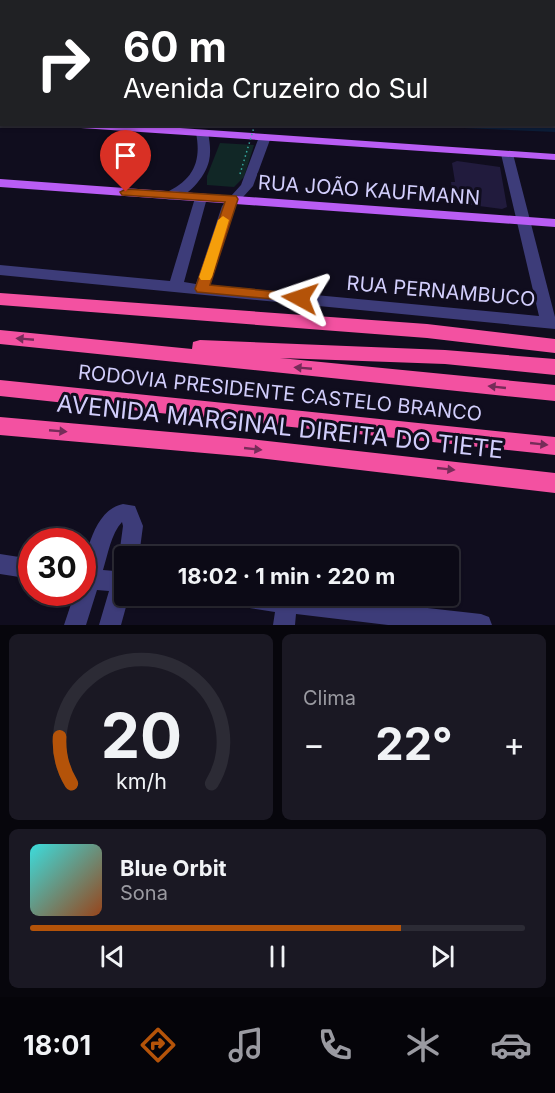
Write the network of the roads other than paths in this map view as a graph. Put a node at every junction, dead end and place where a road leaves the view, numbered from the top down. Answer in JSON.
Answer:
{"nodes":[{"id":1,"x":96,"y":126,"type":"edge"},
{"id":2,"x":202,"y":133,"type":"junction"},
{"id":3,"x":265,"y":137,"type":"junction"},
{"id":4,"x":507,"y":154,"type":"junction"},
{"id":5,"x":555,"y":158,"type":"edge"},
{"id":6,"x":0,"y":183,"type":"edge"},
{"id":7,"x":169,"y":196,"type":"junction"},
{"id":8,"x":201,"y":198,"type":"junction"},
{"id":9,"x":232,"y":199,"type":"junction"},
{"id":10,"x":524,"y":220,"type":"junction"},
{"id":11,"x":555,"y":223,"type":"edge"},
{"id":12,"x":0,"y":270,"type":"edge"},
{"id":13,"x":175,"y":287,"type":"junction"},
{"id":14,"x":202,"y":289,"type":"junction"},
{"id":15,"x":0,"y":298,"type":"edge"},
{"id":16,"x":552,"y":322,"type":"edge"},
{"id":17,"x":0,"y":337,"type":"edge"},
{"id":18,"x":70,"y":342,"type":"junction"},
{"id":19,"x":555,"y":346,"type":"edge"},
{"id":20,"x":555,"y":368,"type":"edge"},
{"id":21,"x":0,"y":388,"type":"edge"},
{"id":22,"x":555,"y":393,"type":"edge"},
{"id":23,"x":0,"y":426,"type":"edge"},
{"id":24,"x":555,"y":446,"type":"edge"},
{"id":25,"x":555,"y":483,"type":"edge"},
{"id":26,"x":130,"y":546,"type":"edge"},
{"id":27,"x":96,"y":554,"type":"edge"},
{"id":28,"x":0,"y":564,"type":"edge"},
{"id":29,"x":18,"y":567,"type":"edge"},
{"id":30,"x":96,"y":579,"type":"edge"},
{"id":31,"x":114,"y":579,"type":"edge"},
{"id":32,"x":79,"y":606,"type":"edge"},
{"id":33,"x":116,"y":606,"type":"edge"},
{"id":34,"x":286,"y":606,"type":"edge"},
{"id":35,"x":319,"y":606,"type":"edge"},
{"id":36,"x":75,"y":625,"type":"edge"},
{"id":37,"x":110,"y":625,"type":"edge"},
{"id":38,"x":284,"y":625,"type":"edge"},
{"id":39,"x":473,"y":625,"type":"edge"}],
"edges":[{"from":1,"to":2,"type":"main road"},
{"from":2,"to":3,"type":"main road"},
{"from":2,"to":7,"type":"street"},
{"from":3,"to":4,"type":"main road"},
{"from":3,"to":9,"type":"street"},
{"from":4,"to":5,"type":"main road"},
{"from":4,"to":10,"type":"street"},
{"from":6,"to":7,"type":"main road","name":"RUA JOÃO KAUFMANN"},
{"from":7,"to":8,"type":"main road","name":"RUA JOÃO KAUFMANN"},
{"from":8,"to":9,"type":"main road","name":"RUA JOÃO KAUFMANN"},
{"from":8,"to":13,"type":"street"},
{"from":9,"to":10,"type":"main road","name":"RUA JOÃO KAUFMANN"},
{"from":9,"to":14,"type":"street"},
{"from":10,"to":11,"type":"main road","name":"RUA JOÃO KAUFMANN"},
{"from":10,"to":16,"type":"street"},
{"from":12,"to":13,"type":"street","name":"RUA PERNAMBUCO"},
{"from":13,"to":14,"type":"street","name":"RUA PERNAMBUCO"},
{"from":14,"to":16,"type":"street","name":"RUA PERNAMBUCO"},
{"from":15,"to":19,"type":"highway"},
{"from":18,"to":17,"type":"highway","name":"RODOVIA PRESIDENTE CASTELO BRANCO","one_way":true},
{"from":18,"to":20,"type":"highway"},
{"from":22,"to":18,"type":"highway","name":"RODOVIA PRESIDENTE CASTELO BRANCO","one_way":true},
{"from":21,"to":24,"type":"highway","name":"RODOVIA PRESIDENTE CASTELO BRANCO","one_way":true},
{"from":23,"to":25,"type":"highway","name":"AVENIDA MARGINAL DIREITA DO TIETE","one_way":true},
{"from":26,"to":27,"type":"street"},
{"from":28,"to":29,"type":"street"},
{"from":30,"to":31,"type":"street"},
{"from":32,"to":36,"type":"street"},
{"from":33,"to":37,"type":"street"},
{"from":34,"to":38,"type":"street"},
{"from":35,"to":39,"type":"street"}]}
